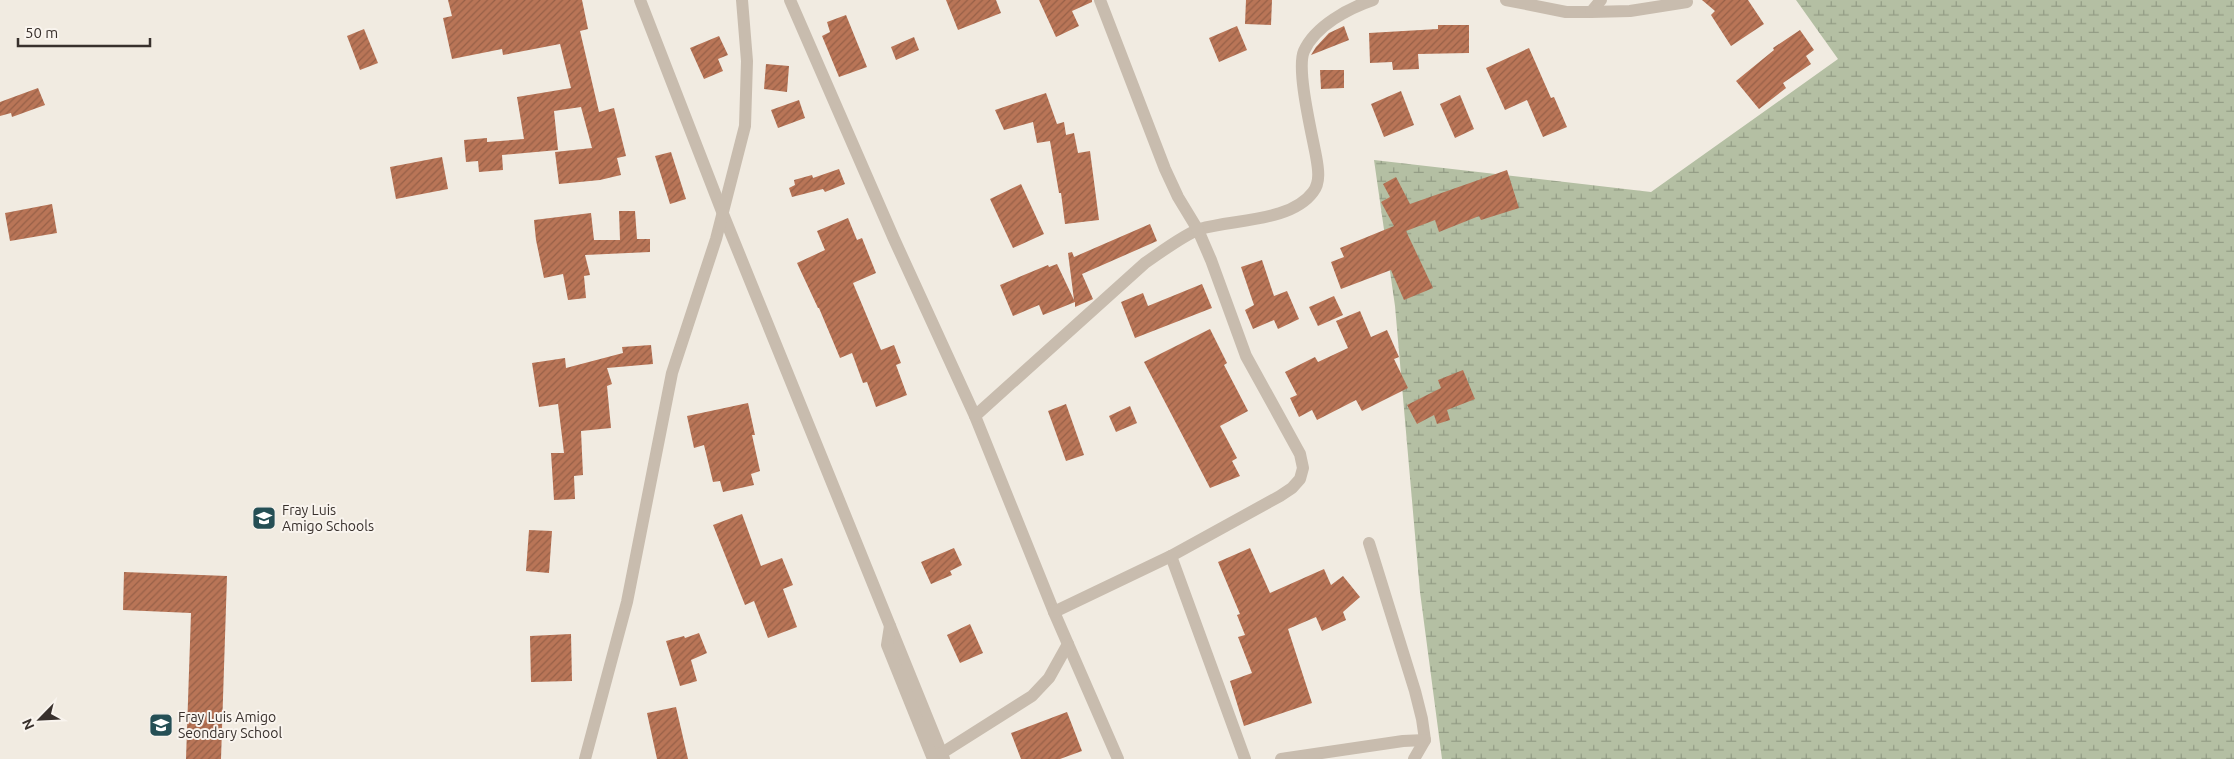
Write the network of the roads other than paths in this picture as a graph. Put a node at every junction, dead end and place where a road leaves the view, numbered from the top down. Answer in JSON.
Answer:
{"nodes":[{"id":1,"x":640,"y":0,"type":"edge"},
{"id":2,"x":742,"y":0,"type":"edge"},
{"id":3,"x":790,"y":0,"type":"edge"},
{"id":4,"x":1100,"y":0,"type":"edge"},
{"id":5,"x":1373,"y":0,"type":"edge"},
{"id":6,"x":1506,"y":0,"type":"edge"},
{"id":7,"x":1601,"y":0,"type":"edge"},
{"id":8,"x":1687,"y":2,"type":"dead end"},
{"id":9,"x":1591,"y":12,"type":"junction"},
{"id":10,"x":723,"y":214,"type":"junction"},
{"id":11,"x":1198,"y":230,"type":"junction"},
{"id":12,"x":975,"y":416,"type":"junction"},
{"id":13,"x":1369,"y":543,"type":"dead end"},
{"id":14,"x":1171,"y":556,"type":"junction"},
{"id":15,"x":1054,"y":612,"type":"junction"},
{"id":16,"x":1068,"y":644,"type":"junction"},
{"id":17,"x":1425,"y":740,"type":"junction"},
{"id":18,"x":939,"y":757,"type":"edge"},
{"id":19,"x":585,"y":759,"type":"edge"},
{"id":20,"x":1118,"y":759,"type":"edge"},
{"id":21,"x":1245,"y":759,"type":"edge"},
{"id":22,"x":1281,"y":759,"type":"edge"},
{"id":23,"x":1414,"y":759,"type":"edge"}],
"edges":[{"from":1,"to":10,"type":"street"},
{"from":2,"to":10,"type":"street"},
{"from":3,"to":12,"type":"street"},
{"from":4,"to":11,"type":"street"},
{"from":5,"to":11,"type":"street"},
{"from":6,"to":9,"type":"street"},
{"from":7,"to":9,"type":"street"},
{"from":8,"to":9,"type":"street"},
{"from":10,"to":18,"type":"street"},
{"from":10,"to":19,"type":"street"},
{"from":11,"to":12,"type":"street"},
{"from":11,"to":14,"type":"street"},
{"from":12,"to":15,"type":"street"},
{"from":13,"to":17,"type":"street"},
{"from":14,"to":15,"type":"street"},
{"from":14,"to":21,"type":"street"},
{"from":15,"to":16,"type":"street"},
{"from":16,"to":18,"type":"street"},
{"from":16,"to":20,"type":"street"},
{"from":17,"to":22,"type":"street"},
{"from":17,"to":23,"type":"street"}]}
